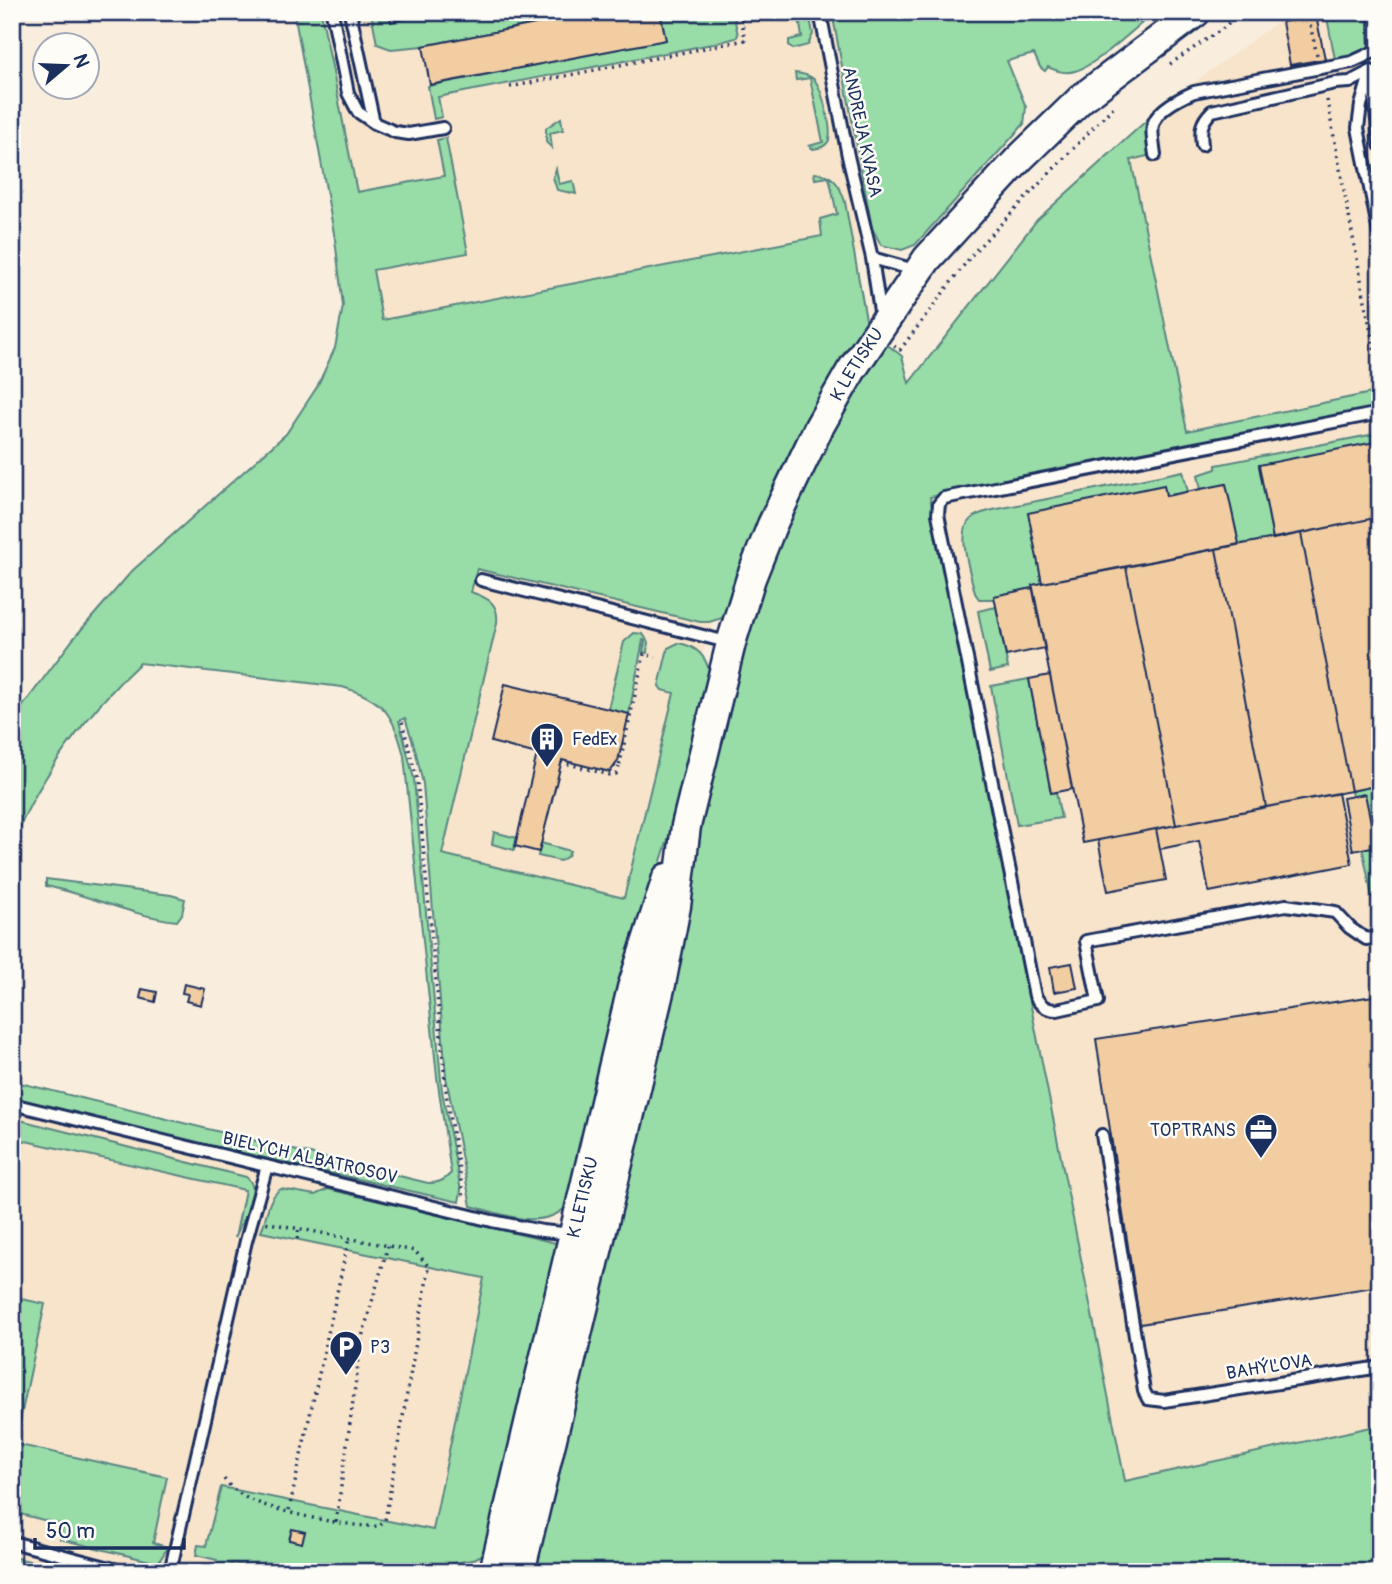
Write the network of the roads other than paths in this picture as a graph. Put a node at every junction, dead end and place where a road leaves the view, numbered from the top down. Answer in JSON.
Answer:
{"nodes":[{"id":1,"x":332,"y":12,"type":"edge"},
{"id":2,"x":350,"y":12,"type":"edge"},
{"id":3,"x":820,"y":12,"type":"edge"},
{"id":4,"x":1196,"y":12,"type":"edge"},
{"id":5,"x":1375,"y":12,"type":"edge"},
{"id":6,"x":1378,"y":49,"type":"edge"},
{"id":7,"x":1371,"y":71,"type":"junction"},
{"id":8,"x":1380,"y":91,"type":"edge"},
{"id":9,"x":374,"y":123,"type":"junction"},
{"id":10,"x":443,"y":128,"type":"dead end"},
{"id":11,"x":1202,"y":145,"type":"dead end"},
{"id":12,"x":1380,"y":145,"type":"edge"},
{"id":13,"x":1154,"y":155,"type":"dead end"},
{"id":14,"x":1380,"y":237,"type":"edge"},
{"id":15,"x":873,"y":258,"type":"junction"},
{"id":16,"x":918,"y":271,"type":"junction"},
{"id":17,"x":882,"y":327,"type":"junction"},
{"id":18,"x":1380,"y":413,"type":"edge"},
{"id":19,"x":481,"y":580,"type":"dead end"},
{"id":20,"x":730,"y":643,"type":"junction"},
{"id":21,"x":686,"y":826,"type":"junction"},
{"id":22,"x":1380,"y":937,"type":"edge"},
{"id":23,"x":12,"y":1104,"type":"edge"},
{"id":24,"x":1102,"y":1135,"type":"dead end"},
{"id":25,"x":267,"y":1166,"type":"junction"},
{"id":26,"x":573,"y":1234,"type":"junction"},
{"id":27,"x":600,"y":1240,"type":"junction"},
{"id":28,"x":1380,"y":1367,"type":"edge"},
{"id":29,"x":12,"y":1542,"type":"edge"},
{"id":30,"x":125,"y":1572,"type":"edge"},
{"id":31,"x":170,"y":1572,"type":"edge"},
{"id":32,"x":494,"y":1572,"type":"edge"},
{"id":33,"x":520,"y":1572,"type":"edge"}],
"edges":[{"from":1,"to":9,"type":"lane"},
{"from":2,"to":9,"type":"lane"},
{"from":3,"to":15,"type":"lane","name":"ANDREJA KVASA"},
{"from":4,"to":16,"type":"street","name":"K LETISKU"},
{"from":5,"to":6,"type":"lane"},
{"from":6,"to":7,"type":"lane"},
{"from":6,"to":13,"type":"lane"},
{"from":7,"to":8,"type":"lane"},
{"from":7,"to":11,"type":"lane"},
{"from":7,"to":12,"type":"lane"},
{"from":7,"to":14,"type":"lane"},
{"from":9,"to":10,"type":"lane"},
{"from":15,"to":16,"type":"lane"},
{"from":15,"to":17,"type":"lane","name":"ANDREJA KVASA"},
{"from":16,"to":17,"type":"street","name":"K LETISKU"},
{"from":17,"to":20,"type":"street","name":"K LETISKU"},
{"from":18,"to":22,"type":"lane"},
{"from":19,"to":20,"type":"lane"},
{"from":20,"to":21,"type":"street","name":"K LETISKU"},
{"from":21,"to":26,"type":"street","name":"K LETISKU"},
{"from":21,"to":27,"type":"street","name":"K LETISKU"},
{"from":23,"to":25,"type":"lane","name":"BIELYCH ALBATROSOV"},
{"from":24,"to":28,"type":"lane","name":"BAHÝĽOVA"},
{"from":25,"to":26,"type":"lane","name":"BIELYCH ALBATROSOV"},
{"from":25,"to":31,"type":"lane"},
{"from":26,"to":27,"type":"lane","name":"BIELYCH ALBATROSOV"},
{"from":26,"to":32,"type":"street","name":"K LETISKU"},
{"from":27,"to":33,"type":"street","name":"K LETISKU"},
{"from":29,"to":30,"type":"lane"}]}
